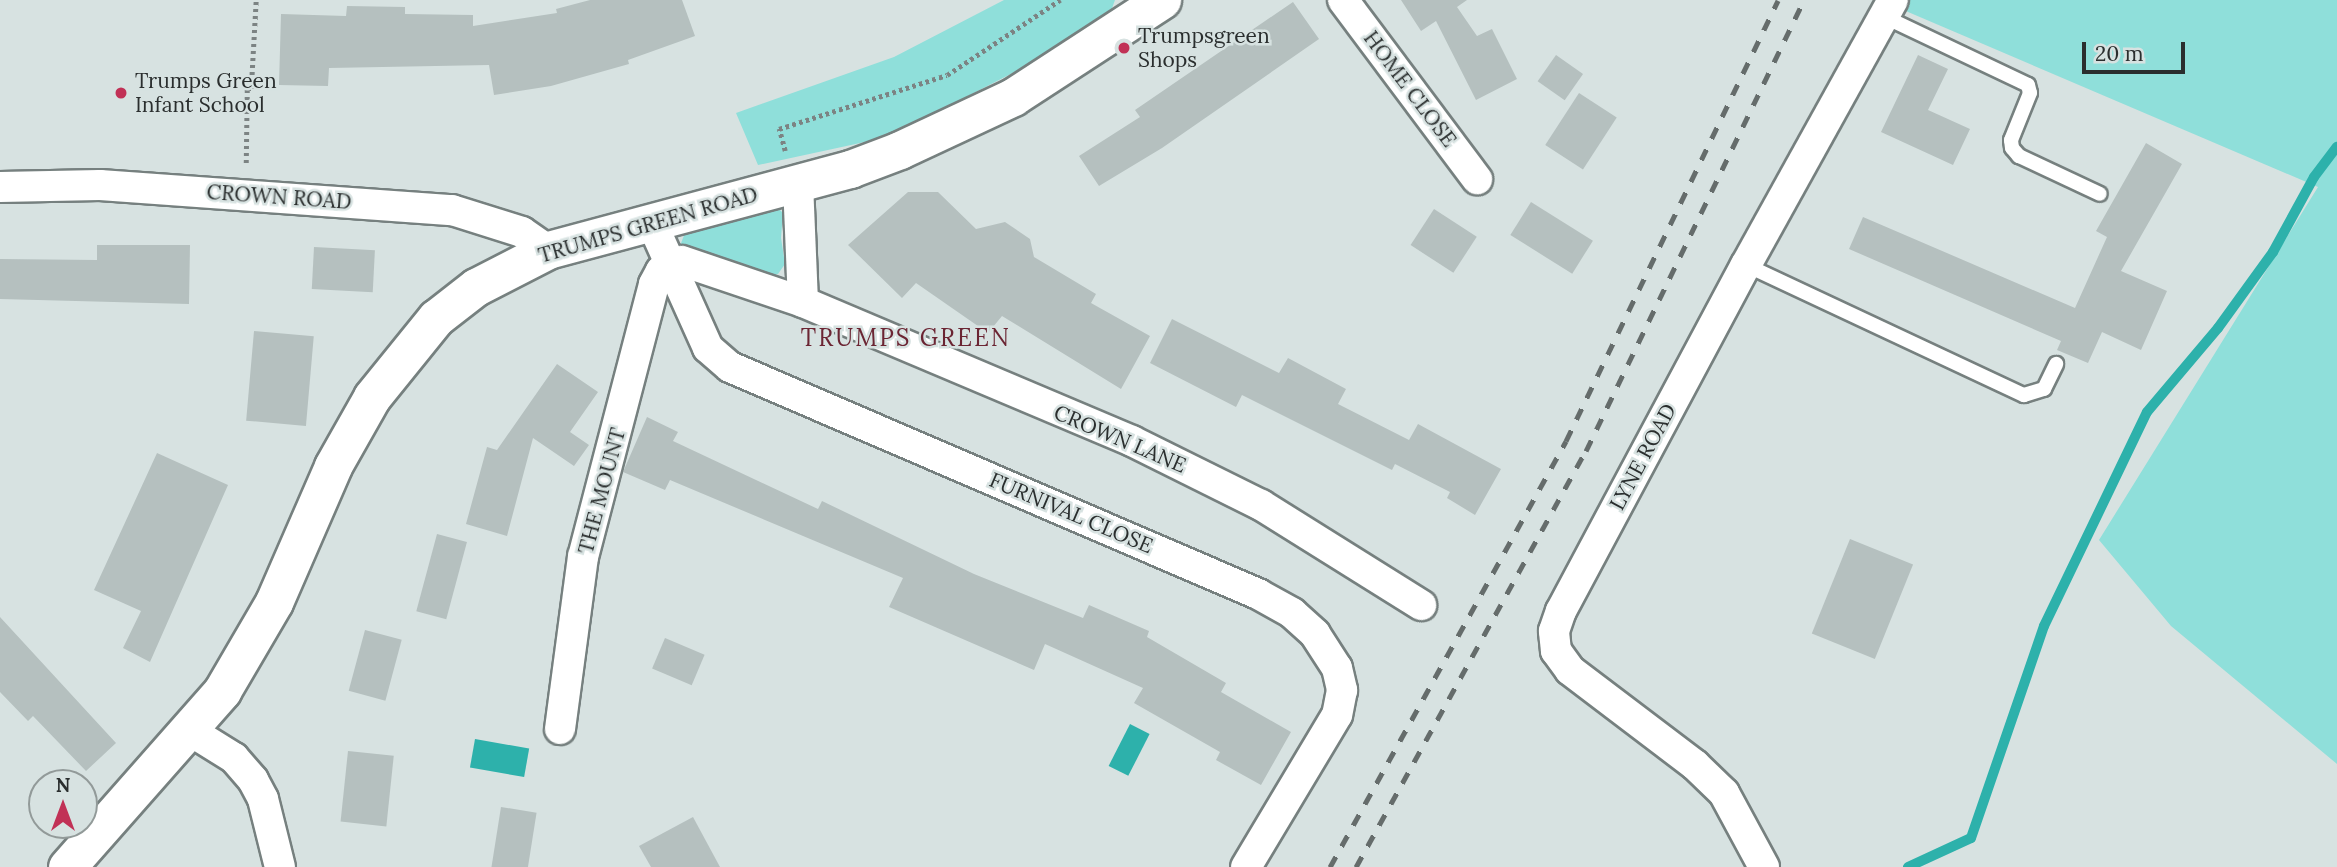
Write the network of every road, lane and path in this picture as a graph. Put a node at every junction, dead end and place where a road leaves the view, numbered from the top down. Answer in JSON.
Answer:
{"nodes":[{"id":1,"x":256,"y":0,"type":"edge"},
{"id":2,"x":1060,"y":0,"type":"edge"},
{"id":3,"x":1343,"y":0,"type":"edge"},
{"id":4,"x":1152,"y":2,"type":"edge"},
{"id":5,"x":1889,"y":9,"type":"edge"},
{"id":6,"x":1477,"y":179,"type":"dead end"},
{"id":7,"x":796,"y":183,"type":"junction"},
{"id":8,"x":0,"y":187,"type":"edge"},
{"id":9,"x":2100,"y":194,"type":"dead end"},
{"id":10,"x":246,"y":195,"type":"junction"},
{"id":11,"x":651,"y":221,"type":"junction"},
{"id":12,"x":548,"y":250,"type":"junction"},
{"id":13,"x":673,"y":263,"type":"junction"},
{"id":14,"x":1746,"y":265,"type":"junction"},
{"id":15,"x":803,"y":302,"type":"junction"},
{"id":16,"x":2056,"y":364,"type":"dead end"},
{"id":17,"x":1422,"y":605,"type":"dead end"},
{"id":18,"x":560,"y":729,"type":"dead end"},
{"id":19,"x":189,"y":730,"type":"junction"},
{"id":20,"x":67,"y":867,"type":"edge"},
{"id":21,"x":280,"y":867,"type":"edge"},
{"id":22,"x":1246,"y":867,"type":"edge"},
{"id":23,"x":1764,"y":867,"type":"edge"}],
"edges":[{"from":1,"to":10,"type":"path"},
{"from":2,"to":7,"type":"path"},
{"from":3,"to":6,"type":"street","name":"HOME CLOSE"},
{"from":4,"to":7,"type":"street","name":"TRUMPS GREEN ROAD"},
{"from":5,"to":9,"type":"lane"},
{"from":5,"to":14,"type":"street","name":"LYNE ROAD"},
{"from":7,"to":11,"type":"street","name":"TRUMPS GREEN ROAD"},
{"from":7,"to":15,"type":"street"},
{"from":8,"to":10,"type":"street","name":"CROWN ROAD"},
{"from":10,"to":12,"type":"street","name":"CROWN ROAD"},
{"from":11,"to":12,"type":"street","name":"TRUMPS GREEN ROAD"},
{"from":11,"to":13,"type":"street","name":"FURNIVAL CLOSE"},
{"from":12,"to":19,"type":"street","name":"TRUMPS GREEN ROAD"},
{"from":13,"to":15,"type":"street","name":"CROWN LANE"},
{"from":13,"to":18,"type":"street","name":"THE MOUNT"},
{"from":13,"to":22,"type":"street","name":"FURNIVAL CLOSE"},
{"from":14,"to":16,"type":"lane"},
{"from":14,"to":23,"type":"street","name":"LYNE ROAD"},
{"from":15,"to":17,"type":"street","name":"CROWN LANE"},
{"from":19,"to":20,"type":"street","name":"TRUMPS GREEN ROAD"},
{"from":19,"to":21,"type":"street"}]}
